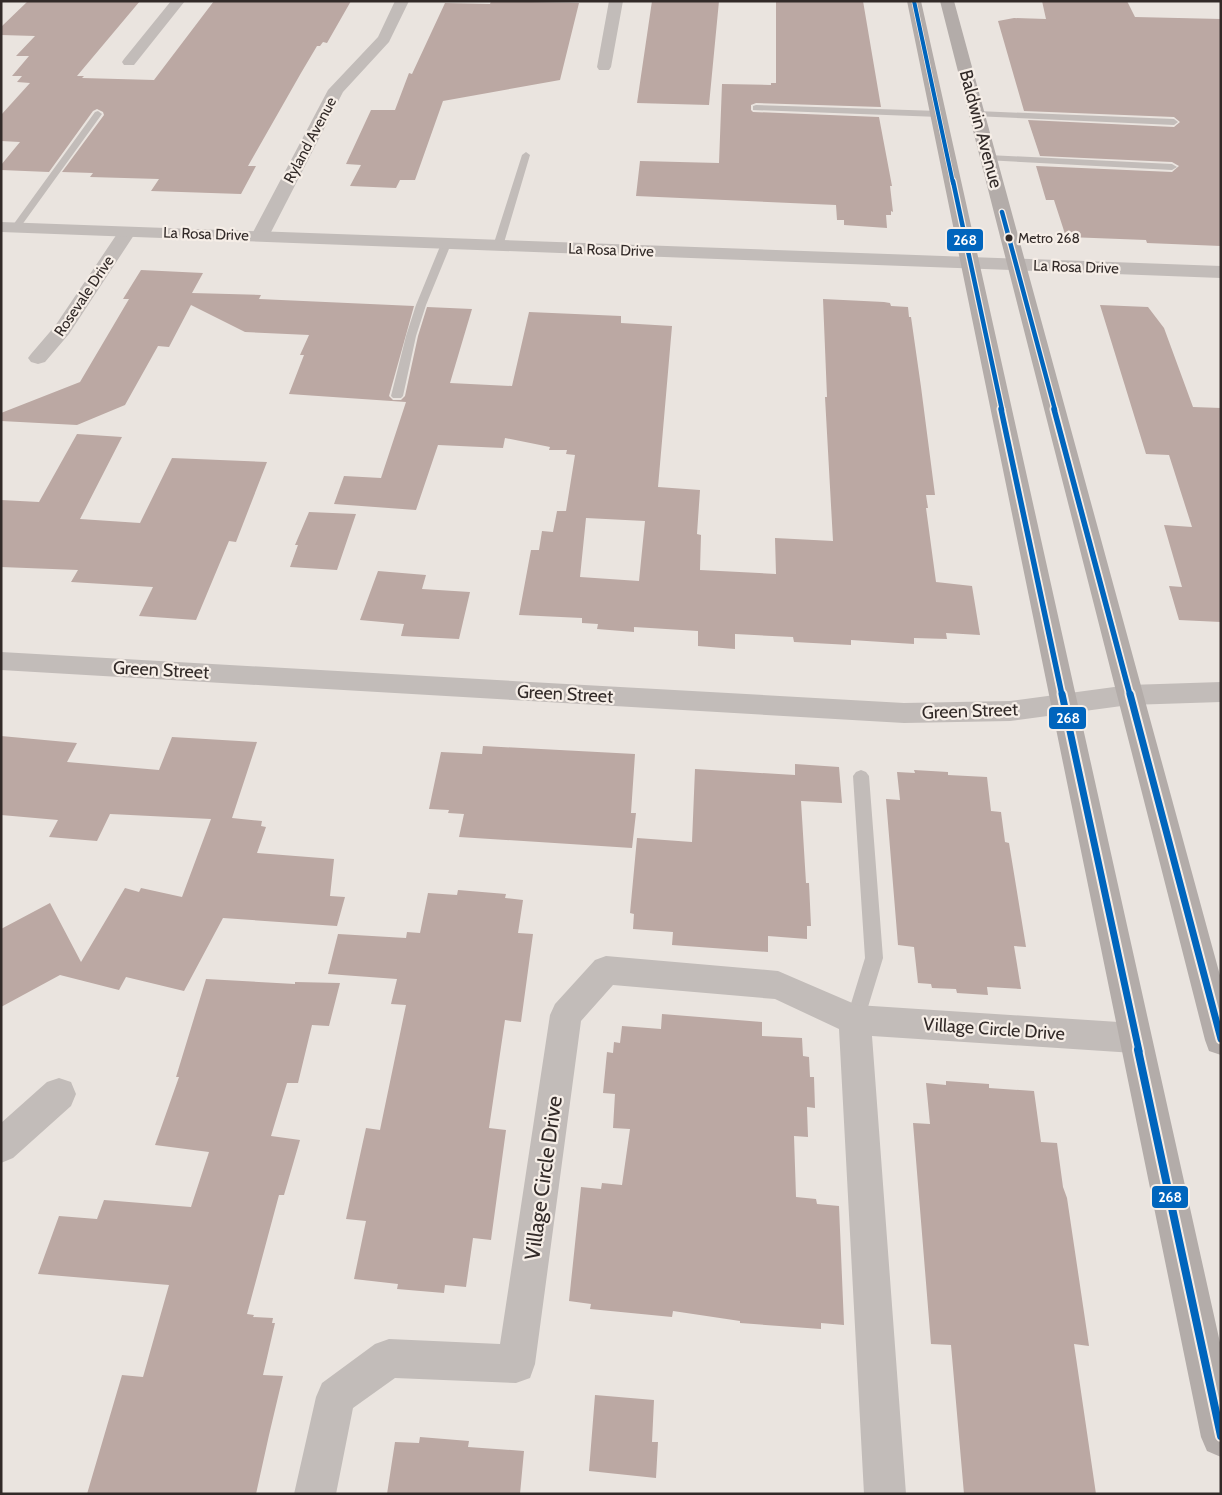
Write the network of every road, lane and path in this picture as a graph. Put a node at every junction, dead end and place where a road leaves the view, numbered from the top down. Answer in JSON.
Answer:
{"nodes":[{"id":1,"x":178,"y":1,"type":"edge"},
{"id":2,"x":402,"y":1,"type":"edge"},
{"id":3,"x":616,"y":1,"type":"edge"},
{"id":4,"x":914,"y":1,"type":"edge"},
{"id":5,"x":947,"y":1,"type":"edge"},
{"id":6,"x":129,"y":62,"type":"dead end"},
{"id":7,"x":604,"y":67,"type":"dead end"},
{"id":8,"x":756,"y":108,"type":"dead end"},
{"id":9,"x":98,"y":114,"type":"dead end"},
{"id":10,"x":939,"y":114,"type":"junction"},
{"id":11,"x":977,"y":114,"type":"junction"},
{"id":12,"x":1174,"y":122,"type":"dead end"},
{"id":13,"x":526,"y":155,"type":"dead end"},
{"id":14,"x":988,"y":158,"type":"junction"},
{"id":15,"x":1172,"y":167,"type":"dead end"},
{"id":16,"x":8,"y":227,"type":"edge"},
{"id":17,"x":127,"y":232,"type":"junction"},
{"id":18,"x":260,"y":236,"type":"junction"},
{"id":19,"x":446,"y":244,"type":"junction"},
{"id":20,"x":498,"y":246,"type":"junction"},
{"id":21,"x":971,"y":264,"type":"junction"},
{"id":22,"x":1016,"y":265,"type":"junction"},
{"id":23,"x":1221,"y":272,"type":"edge"},
{"id":24,"x":38,"y":358,"type":"dead end"},
{"id":25,"x":397,"y":396,"type":"dead end"},
{"id":26,"x":1,"y":661,"type":"edge"},
{"id":27,"x":1221,"y":692,"type":"edge"},
{"id":28,"x":1128,"y":695,"type":"junction"},
{"id":29,"x":1066,"y":702,"type":"junction"},
{"id":30,"x":861,"y":776,"type":"dead end"},
{"id":31,"x":855,"y":1020,"type":"junction"},
{"id":32,"x":1134,"y":1038,"type":"junction"},
{"id":33,"x":1221,"y":1040,"type":"edge"},
{"id":34,"x":59,"y":1094,"type":"dead end"},
{"id":35,"x":1,"y":1146,"type":"edge"},
{"id":36,"x":1221,"y":1438,"type":"edge"},
{"id":37,"x":315,"y":1494,"type":"edge"},
{"id":38,"x":884,"y":1494,"type":"edge"}],
"edges":[{"from":1,"to":6,"type":"street"},
{"from":2,"to":18,"type":"street","name":"Ryland Avenue"},
{"from":3,"to":7,"type":"street"},
{"from":4,"to":10,"type":"main road","name":"Baldwin Avenue"},
{"from":5,"to":11,"type":"main road","name":"Baldwin Avenue"},
{"from":8,"to":10,"type":"lane"},
{"from":9,"to":16,"type":"lane"},
{"from":10,"to":21,"type":"main road","name":"Baldwin Avenue"},
{"from":11,"to":12,"type":"lane"},
{"from":11,"to":14,"type":"main road","name":"Baldwin Avenue"},
{"from":13,"to":20,"type":"lane"},
{"from":14,"to":15,"type":"lane"},
{"from":14,"to":22,"type":"main road","name":"Baldwin Avenue"},
{"from":16,"to":17,"type":"street","name":"La Rosa Drive"},
{"from":17,"to":18,"type":"street","name":"La Rosa Drive"},
{"from":17,"to":24,"type":"street","name":"Rosevale Drive"},
{"from":18,"to":19,"type":"street","name":"La Rosa Drive"},
{"from":19,"to":20,"type":"street","name":"La Rosa Drive"},
{"from":19,"to":25,"type":"lane"},
{"from":20,"to":21,"type":"street","name":"La Rosa Drive"},
{"from":21,"to":22,"type":"street","name":"La Rosa Drive"},
{"from":21,"to":29,"type":"main road","name":"Baldwin Avenue"},
{"from":22,"to":23,"type":"street","name":"La Rosa Drive"},
{"from":22,"to":28,"type":"main road","name":"Baldwin Avenue"},
{"from":26,"to":29,"type":"street","name":"Green Street"},
{"from":27,"to":28,"type":"street","name":"Green Street"},
{"from":28,"to":29,"type":"street","name":"Green Street"},
{"from":28,"to":33,"type":"main road","name":"Baldwin Avenue"},
{"from":29,"to":32,"type":"main road","name":"Baldwin Avenue"},
{"from":30,"to":31,"type":"lane"},
{"from":31,"to":32,"type":"street","name":"Village Circle Drive"},
{"from":31,"to":37,"type":"street","name":"Village Circle Drive"},
{"from":31,"to":38,"type":"street"},
{"from":32,"to":36,"type":"main road","name":"Baldwin Avenue"},
{"from":34,"to":35,"type":"street"}]}
